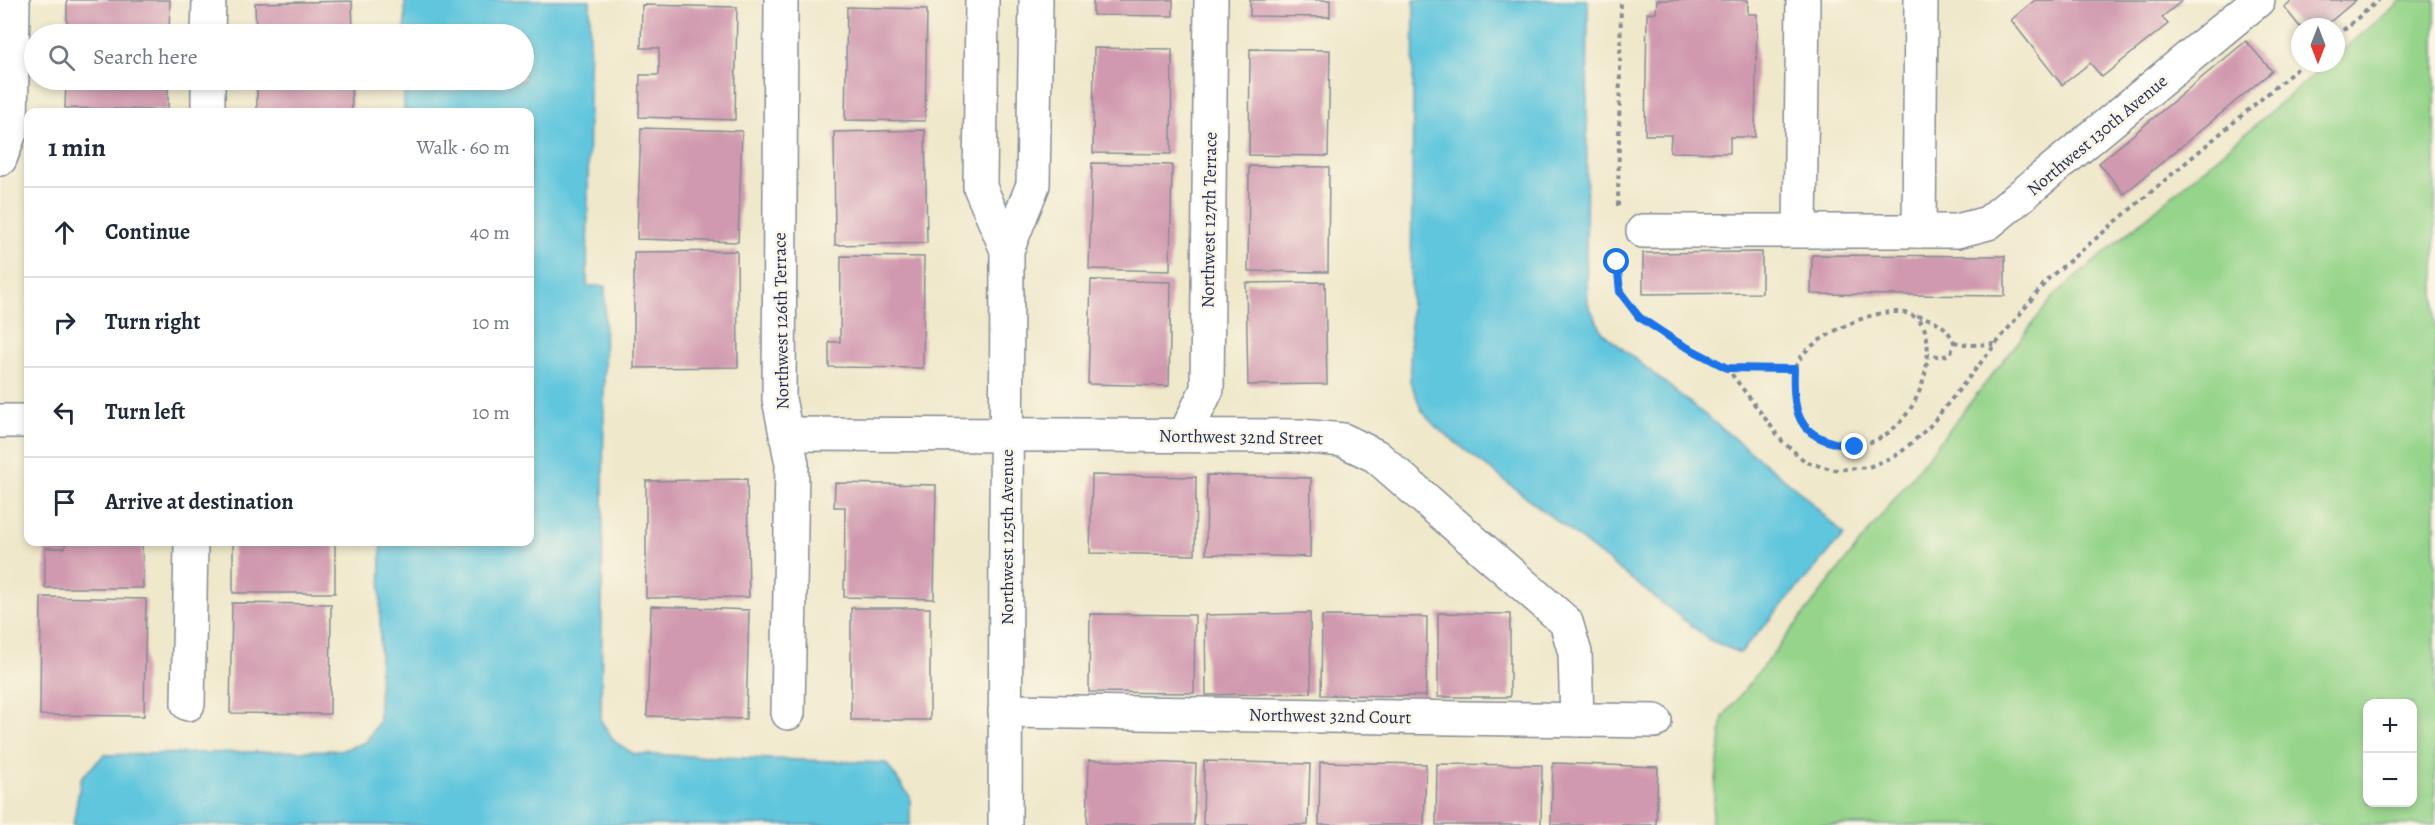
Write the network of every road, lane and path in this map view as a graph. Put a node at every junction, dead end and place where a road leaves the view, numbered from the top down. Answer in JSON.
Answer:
{"nodes":[{"id":1,"x":13,"y":0,"type":"edge"},
{"id":2,"x":209,"y":0,"type":"edge"},
{"id":3,"x":781,"y":0,"type":"edge"},
{"id":4,"x":982,"y":0,"type":"edge"},
{"id":5,"x":1036,"y":0,"type":"edge"},
{"id":6,"x":1211,"y":0,"type":"edge"},
{"id":7,"x":1621,"y":0,"type":"edge"},
{"id":8,"x":1803,"y":0,"type":"edge"},
{"id":9,"x":1921,"y":0,"type":"edge"},
{"id":10,"x":2258,"y":0,"type":"edge"},
{"id":11,"x":2379,"y":0,"type":"edge"},
{"id":12,"x":208,"y":24,"type":"edge"},
{"id":13,"x":2345,"y":28,"type":"edge"},
{"id":14,"x":2293,"y":72,"type":"edge"},
{"id":15,"x":208,"y":90,"type":"edge"},
{"id":16,"x":208,"y":108,"type":"edge"},
{"id":17,"x":0,"y":159,"type":"edge"},
{"id":18,"x":1630,"y":224,"type":"joint"},
{"id":19,"x":1800,"y":230,"type":"junction"},
{"id":20,"x":1919,"y":231,"type":"junction"},
{"id":21,"x":1007,"y":250,"type":"junction"},
{"id":22,"x":1617,"y":251,"type":"dead end"},
{"id":23,"x":1917,"y":316,"type":"junction"},
{"id":24,"x":1954,"y":342,"type":"junction"},
{"id":25,"x":1996,"y":344,"type":"junction"},
{"id":26,"x":1929,"y":354,"type":"junction"},
{"id":27,"x":1727,"y":368,"type":"junction"},
{"id":28,"x":1794,"y":369,"type":"junction"},
{"id":29,"x":0,"y":421,"type":"edge"},
{"id":30,"x":24,"y":421,"type":"edge"},
{"id":31,"x":786,"y":434,"type":"junction"},
{"id":32,"x":1008,"y":434,"type":"junction"},
{"id":33,"x":1185,"y":435,"type":"junction"},
{"id":34,"x":191,"y":546,"type":"edge"},
{"id":35,"x":188,"y":704,"type":"dead end"},
{"id":36,"x":1005,"y":711,"type":"junction"},
{"id":37,"x":788,"y":713,"type":"dead end"},
{"id":38,"x":1577,"y":720,"type":"junction"},
{"id":39,"x":1655,"y":721,"type":"dead end"},
{"id":40,"x":1005,"y":825,"type":"edge"}],
"edges":[{"from":1,"to":17,"type":"street"},
{"from":2,"to":12,"type":"street"},
{"from":3,"to":31,"type":"street","name":"Northwest 126th Terrace"},
{"from":4,"to":21,"type":"street","name":"Northwest 125th Avenue"},
{"from":5,"to":21,"type":"street","name":"Northwest 125th Avenue"},
{"from":6,"to":33,"type":"street","name":"Northwest 127th Terrace"},
{"from":7,"to":18,"type":"path"},
{"from":8,"to":19,"type":"street"},
{"from":9,"to":20,"type":"street"},
{"from":10,"to":20,"type":"street","name":"Northwest 130th Avenue"},
{"from":11,"to":13,"type":"path"},
{"from":14,"to":25,"type":"path"},
{"from":15,"to":16,"type":"street"},
{"from":18,"to":19,"type":"street","name":"Northwest 130th Avenue"},
{"from":19,"to":20,"type":"street","name":"Northwest 130th Avenue"},
{"from":21,"to":32,"type":"street","name":"Northwest 125th Avenue"},
{"from":22,"to":27,"type":"path"},
{"from":23,"to":24,"type":"path"},
{"from":23,"to":26,"type":"path"},
{"from":23,"to":28,"type":"path"},
{"from":24,"to":25,"type":"path"},
{"from":24,"to":26,"type":"path"},
{"from":25,"to":27,"type":"path"},
{"from":26,"to":28,"type":"path"},
{"from":27,"to":28,"type":"path"},
{"from":29,"to":30,"type":"street"},
{"from":31,"to":32,"type":"street","name":"Northwest 32nd Street"},
{"from":31,"to":37,"type":"street","name":"Northwest 126th Terrace"},
{"from":32,"to":33,"type":"street","name":"Northwest 32nd Street"},
{"from":32,"to":36,"type":"street","name":"Northwest 125th Avenue"},
{"from":33,"to":38,"type":"street","name":"Northwest 32nd Street"},
{"from":34,"to":35,"type":"street"},
{"from":36,"to":38,"type":"street","name":"Northwest 32nd Court"},
{"from":36,"to":40,"type":"street","name":"Northwest 125th Avenue"},
{"from":38,"to":39,"type":"street","name":"Northwest 32nd Court"}]}
